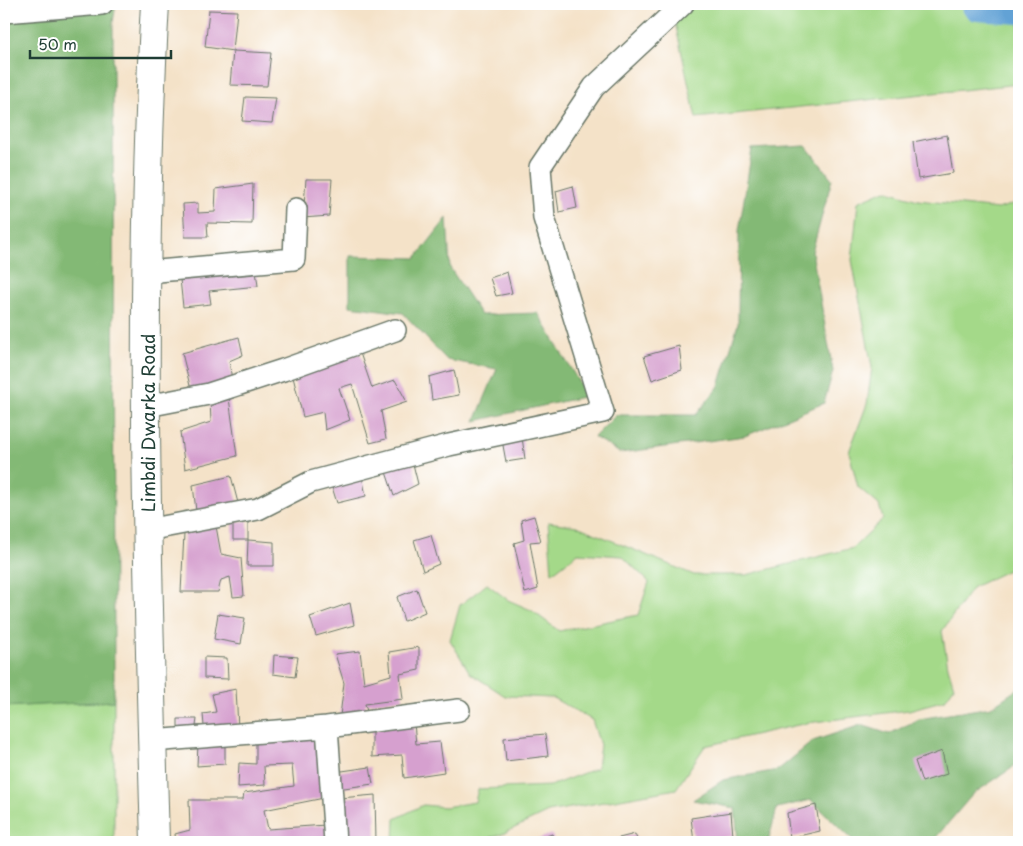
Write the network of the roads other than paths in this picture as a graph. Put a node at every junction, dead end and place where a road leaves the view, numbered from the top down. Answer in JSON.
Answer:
{"nodes":[{"id":1,"x":102,"y":4,"type":"edge"},
{"id":2,"x":155,"y":4,"type":"edge"},
{"id":3,"x":683,"y":4,"type":"edge"},
{"id":4,"x":4,"y":12,"type":"edge"},
{"id":5,"x":296,"y":210,"type":"dead end"},
{"id":6,"x":147,"y":272,"type":"junction"},
{"id":7,"x":395,"y":330,"type":"dead end"},
{"id":8,"x":147,"y":406,"type":"junction"},
{"id":9,"x":146,"y":530,"type":"junction"},
{"id":10,"x":460,"y":710,"type":"dead end"},
{"id":11,"x":327,"y":727,"type":"junction"},
{"id":12,"x":152,"y":741,"type":"junction"},
{"id":13,"x":155,"y":842,"type":"edge"},
{"id":14,"x":335,"y":842,"type":"edge"}],
"edges":[{"from":1,"to":4,"type":"street"},
{"from":2,"to":6,"type":"street","name":"Limbdi Dwarka Road"},
{"from":3,"to":9,"type":"street"},
{"from":5,"to":6,"type":"street"},
{"from":6,"to":8,"type":"street","name":"Limbdi Dwarka Road"},
{"from":7,"to":8,"type":"street"},
{"from":8,"to":9,"type":"street","name":"Limbdi Dwarka Road"},
{"from":9,"to":12,"type":"street","name":"Limbdi Dwarka Road"},
{"from":10,"to":11,"type":"street"},
{"from":11,"to":12,"type":"street"},
{"from":11,"to":14,"type":"street"},
{"from":12,"to":13,"type":"street","name":"Limbdi Dwarka Road"}]}
